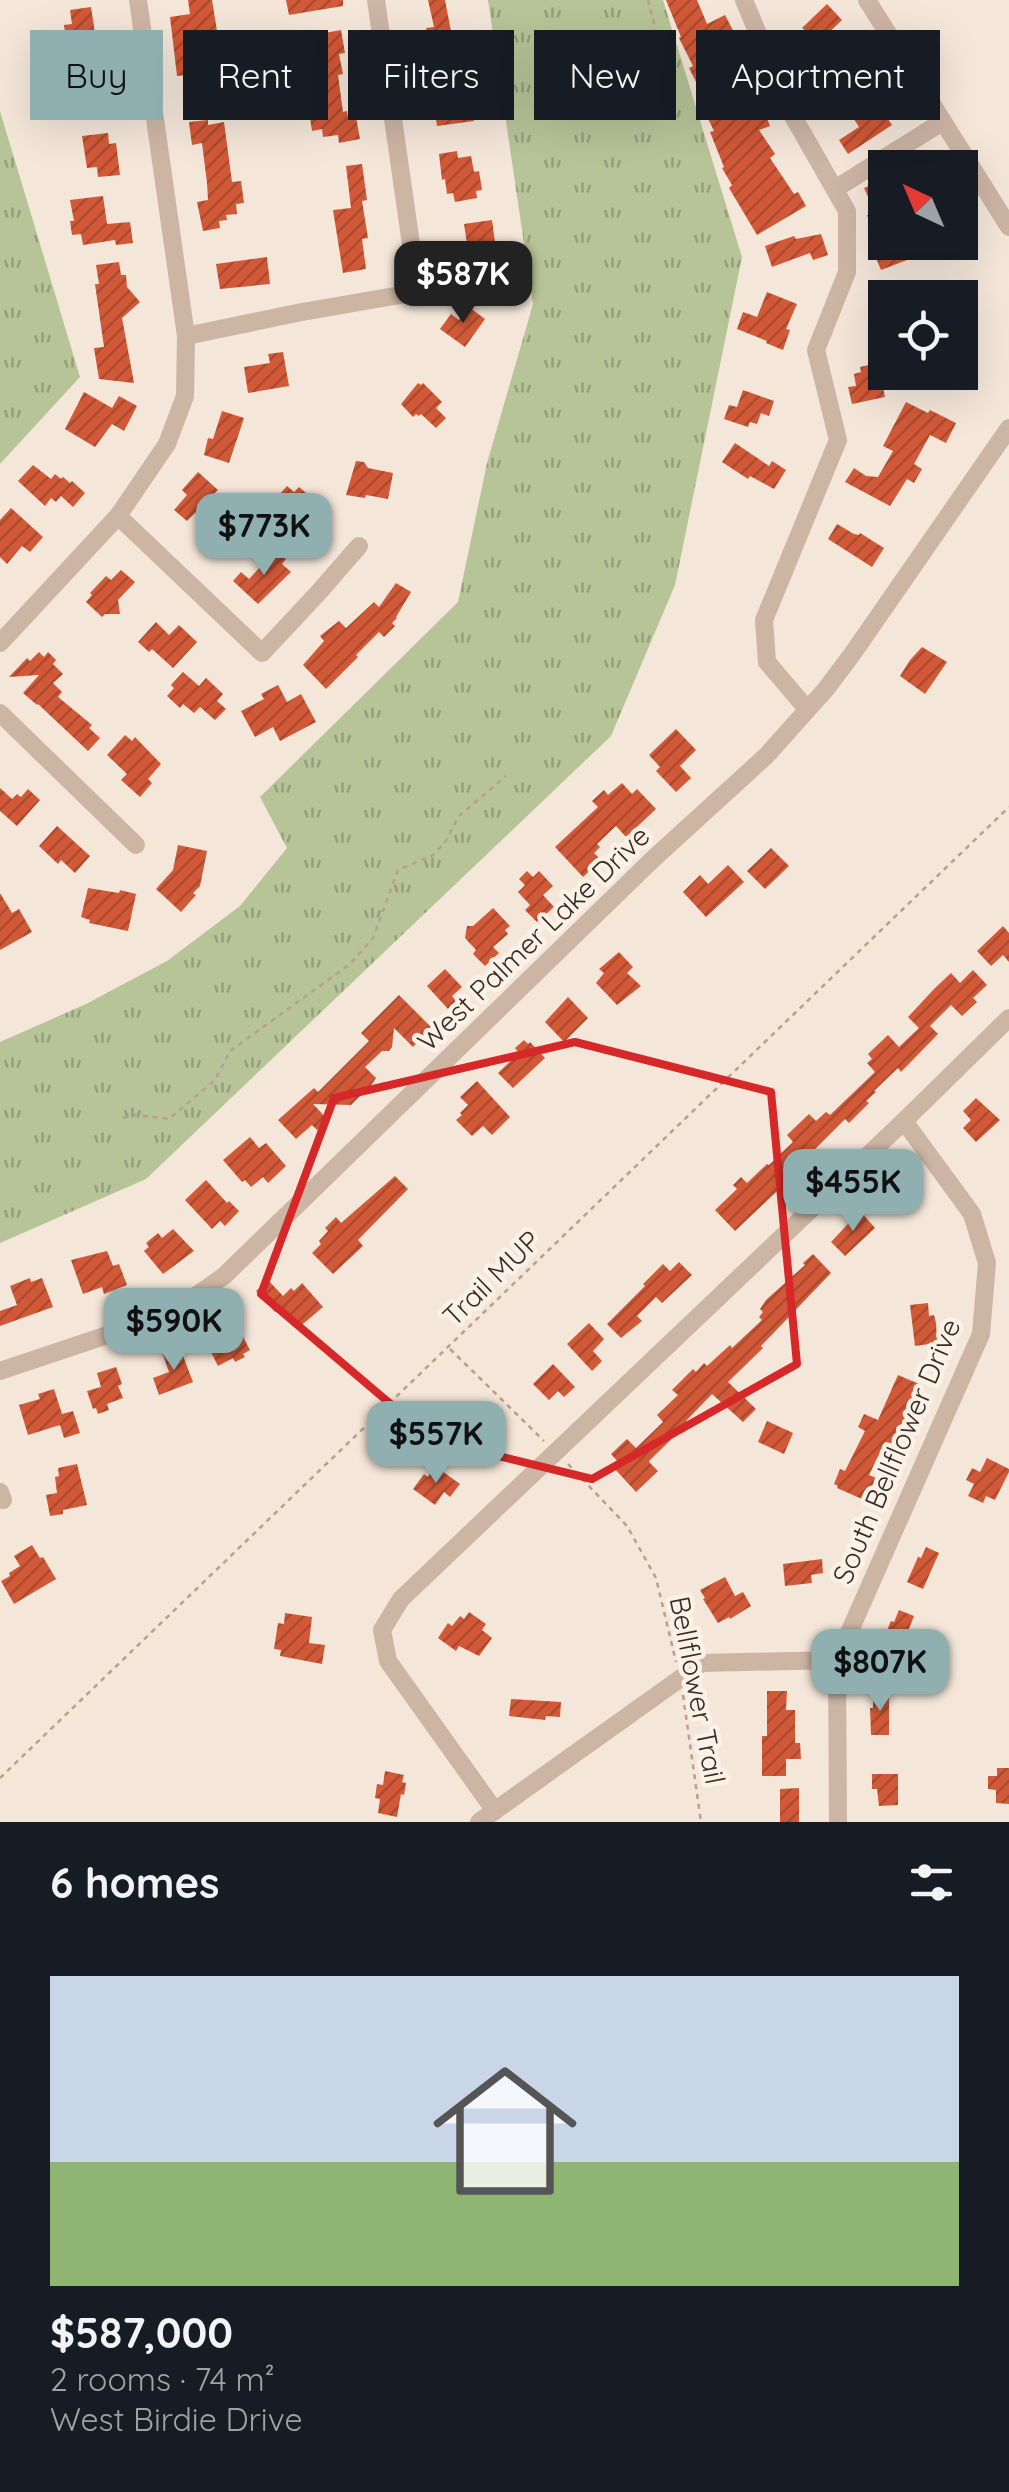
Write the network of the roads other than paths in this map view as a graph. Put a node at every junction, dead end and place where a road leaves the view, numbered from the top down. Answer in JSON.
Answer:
{"nodes":[{"id":1,"x":138,"y":0,"type":"edge"},
{"id":2,"x":376,"y":0,"type":"edge"},
{"id":3,"x":744,"y":0,"type":"edge"},
{"id":4,"x":867,"y":0,"type":"edge"},
{"id":5,"x":942,"y":122,"type":"junction"},
{"id":6,"x":835,"y":189,"type":"junction"},
{"id":7,"x":1009,"y":228,"type":"edge"},
{"id":8,"x":186,"y":336,"type":"junction"},
{"id":9,"x":1009,"y":428,"type":"edge"},
{"id":10,"x":118,"y":516,"type":"junction"},
{"id":11,"x":359,"y":546,"type":"dead end"},
{"id":12,"x":0,"y":643,"type":"edge"},
{"id":13,"x":807,"y":710,"type":"junction"},
{"id":14,"x":0,"y":713,"type":"edge"},
{"id":15,"x":136,"y":845,"type":"dead end"},
{"id":16,"x":1009,"y":1018,"type":"edge"},
{"id":17,"x":904,"y":1121,"type":"junction"},
{"id":18,"x":0,"y":1371,"type":"edge"},
{"id":19,"x":837,"y":1660,"type":"junction"},
{"id":20,"x":487,"y":1817,"type":"edge"},
{"id":21,"x":838,"y":1822,"type":"edge"}],
"edges":[{"from":1,"to":8,"type":"street"},
{"from":2,"to":8,"type":"street"},
{"from":3,"to":6,"type":"street"},
{"from":4,"to":5,"type":"street"},
{"from":5,"to":6,"type":"street"},
{"from":5,"to":7,"type":"street"},
{"from":6,"to":13,"type":"street"},
{"from":8,"to":10,"type":"street"},
{"from":9,"to":13,"type":"street","name":"West Palmer Lake Drive"},
{"from":10,"to":11,"type":"street"},
{"from":10,"to":12,"type":"street"},
{"from":13,"to":18,"type":"street","name":"West Palmer Lake Drive"},
{"from":14,"to":15,"type":"street"},
{"from":16,"to":17,"type":"street"},
{"from":17,"to":19,"type":"street","name":"South Bellflower Drive"},
{"from":17,"to":20,"type":"street"},
{"from":19,"to":20,"type":"street"},
{"from":19,"to":21,"type":"street","name":"South Bellflower Drive"}]}
